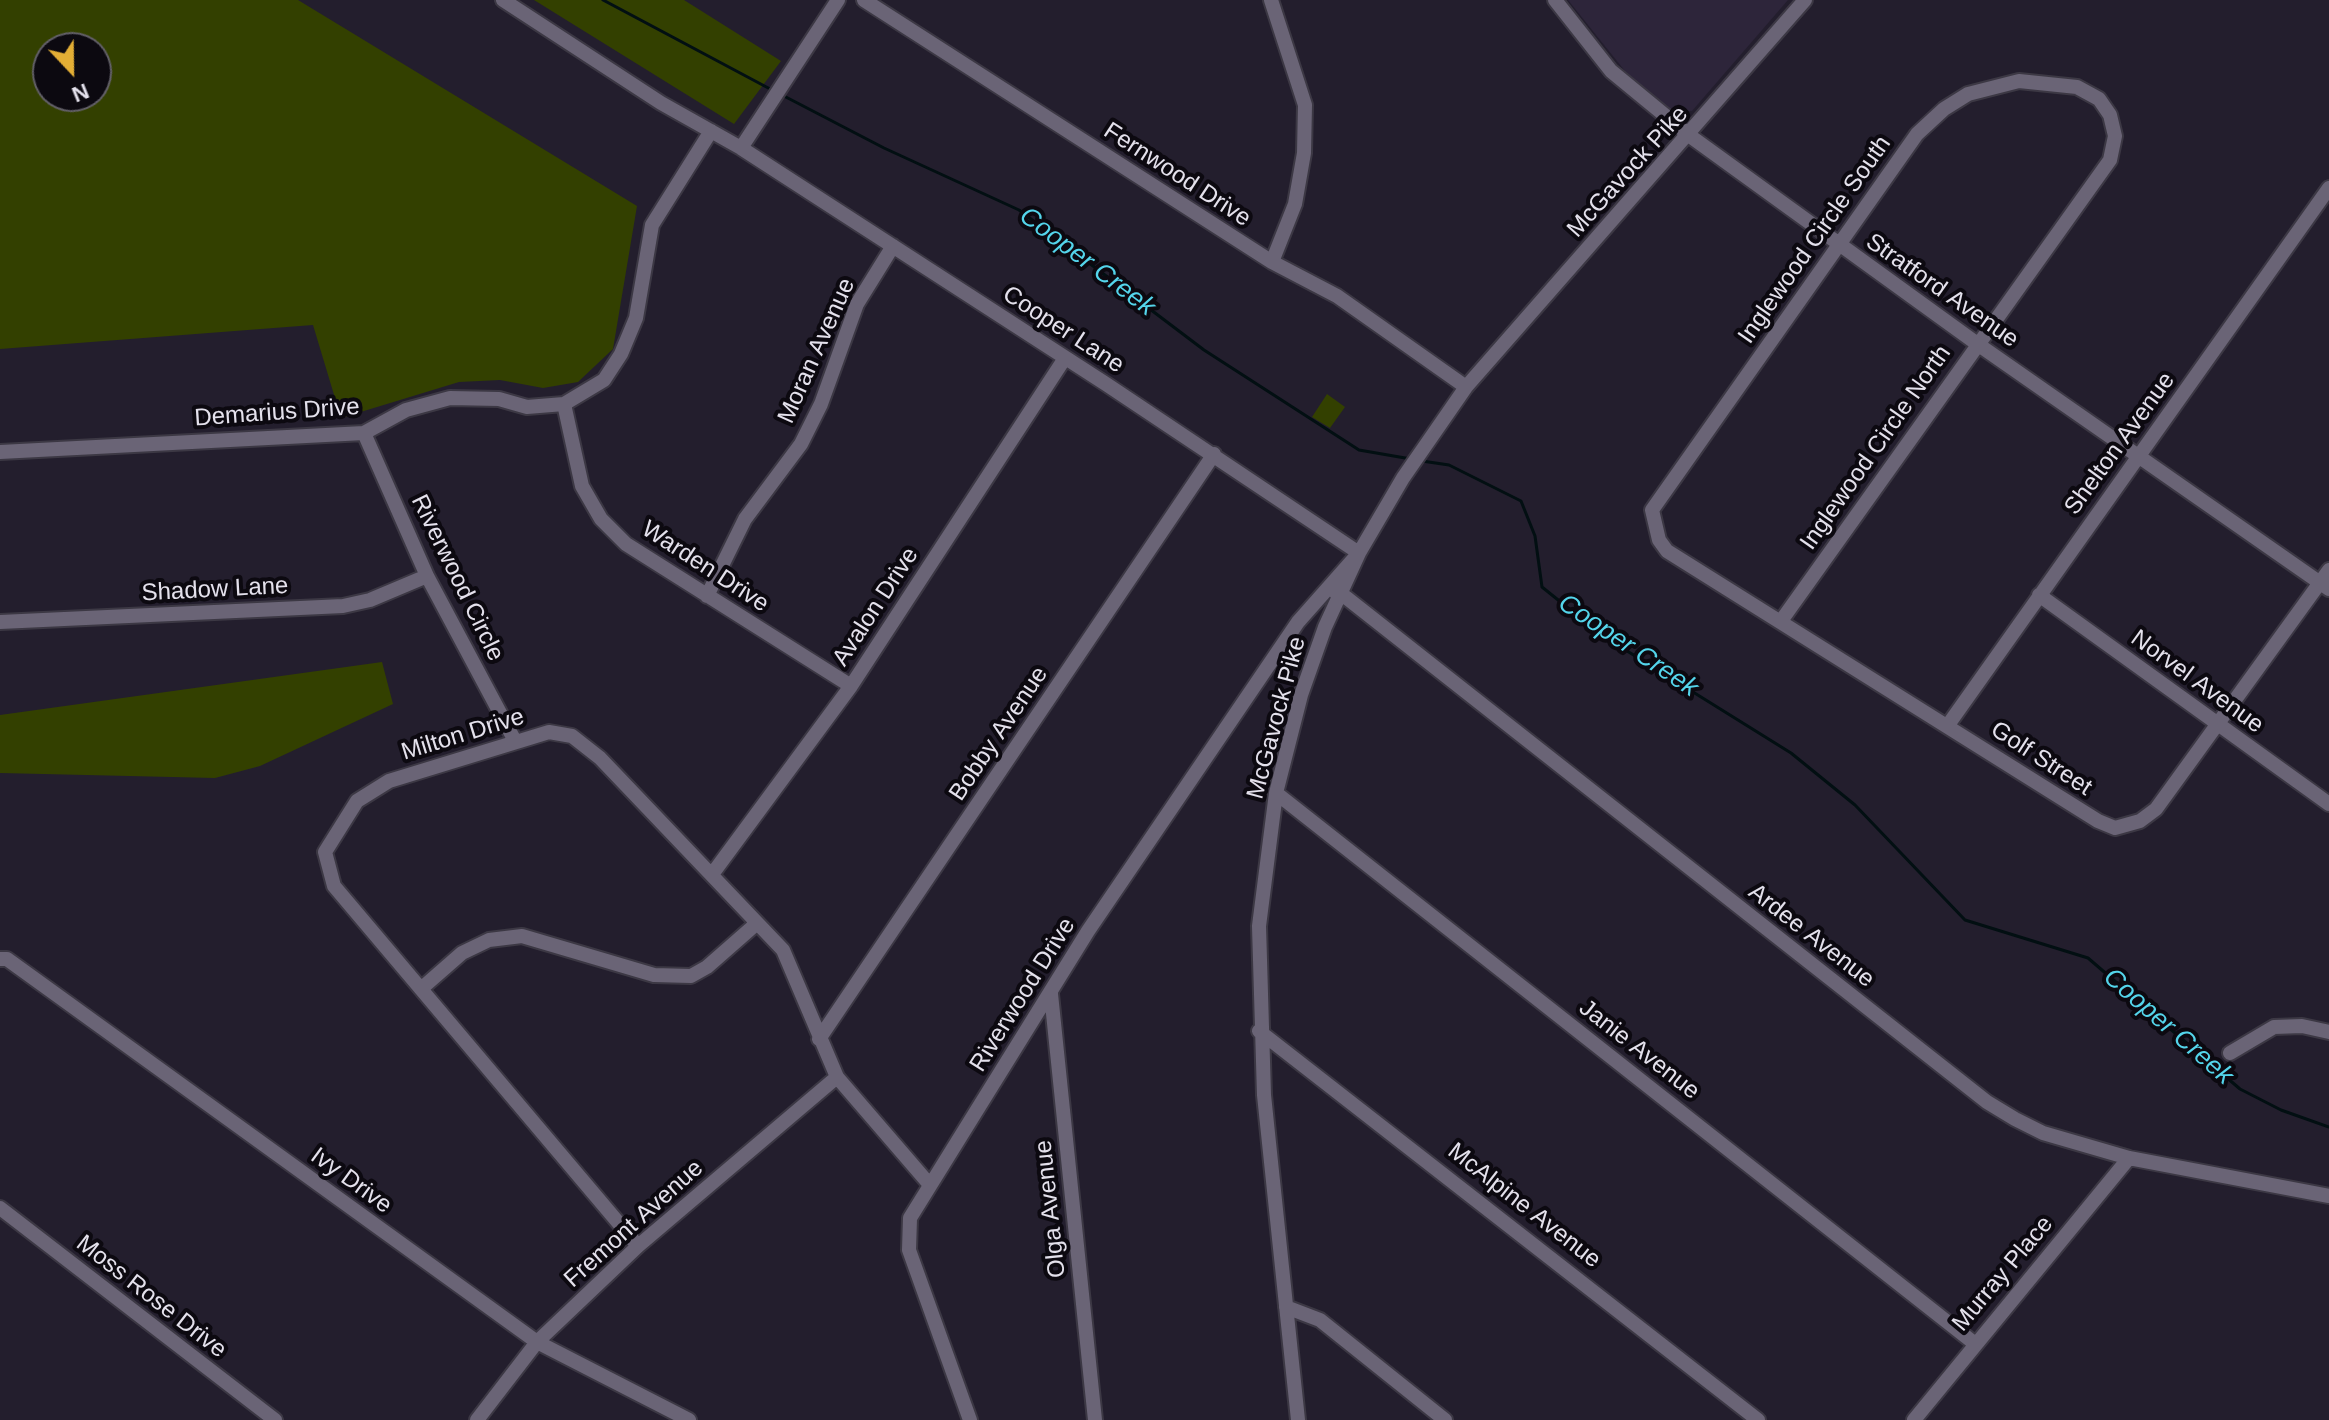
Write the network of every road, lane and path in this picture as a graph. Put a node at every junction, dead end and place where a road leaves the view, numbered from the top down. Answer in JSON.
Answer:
{"nodes":[{"id":1,"x":503,"y":0,"type":"edge"},
{"id":2,"x":838,"y":0,"type":"edge"},
{"id":3,"x":864,"y":0,"type":"edge"},
{"id":4,"x":1271,"y":0,"type":"edge"},
{"id":5,"x":1555,"y":0,"type":"edge"},
{"id":6,"x":1805,"y":0,"type":"edge"},
{"id":7,"x":2099,"y":99,"type":"joint"},
{"id":8,"x":711,"y":131,"type":"junction"},
{"id":9,"x":1690,"y":136,"type":"junction"},
{"id":10,"x":741,"y":148,"type":"junction"},
{"id":11,"x":2329,"y":188,"type":"edge"},
{"id":12,"x":1838,"y":244,"type":"junction"},
{"id":13,"x":893,"y":246,"type":"junction"},
{"id":14,"x":1272,"y":262,"type":"junction"},
{"id":15,"x":1976,"y":343,"type":"junction"},
{"id":16,"x":1065,"y":358,"type":"junction"},
{"id":17,"x":1466,"y":387,"type":"junction"},
{"id":18,"x":564,"y":404,"type":"junction"},
{"id":19,"x":364,"y":433,"type":"junction"},
{"id":20,"x":0,"y":452,"type":"edge"},
{"id":21,"x":1214,"y":454,"type":"junction"},
{"id":22,"x":2138,"y":455,"type":"junction"},
{"id":23,"x":1659,"y":540,"type":"joint"},
{"id":24,"x":1359,"y":553,"type":"junction"},
{"id":25,"x":2329,"y":570,"type":"edge"},
{"id":26,"x":427,"y":576,"type":"junction"},
{"id":27,"x":2324,"y":586,"type":"edge"},
{"id":28,"x":1324,"y":591,"type":"junction"},
{"id":29,"x":1343,"y":595,"type":"junction"},
{"id":30,"x":2039,"y":595,"type":"junction"},
{"id":31,"x":707,"y":596,"type":"junction"},
{"id":32,"x":1781,"y":621,"type":"junction"},
{"id":33,"x":0,"y":622,"type":"edge"},
{"id":34,"x":1298,"y":622,"type":"junction"},
{"id":35,"x":1325,"y":627,"type":"junction"},
{"id":36,"x":851,"y":686,"type":"junction"},
{"id":37,"x":2217,"y":724,"type":"junction"},
{"id":38,"x":1948,"y":725,"type":"junction"},
{"id":39,"x":515,"y":741,"type":"junction"},
{"id":40,"x":1276,"y":793,"type":"junction"},
{"id":41,"x":2329,"y":804,"type":"edge"},
{"id":42,"x":713,"y":873,"type":"junction"},
{"id":43,"x":756,"y":924,"type":"junction"},
{"id":44,"x":0,"y":959,"type":"edge"},
{"id":45,"x":422,"y":988,"type":"junction"},
{"id":46,"x":1051,"y":994,"type":"junction"},
{"id":47,"x":1259,"y":1031,"type":"junction"},
{"id":48,"x":2329,"y":1032,"type":"edge"},
{"id":49,"x":819,"y":1039,"type":"junction"},
{"id":50,"x":2230,"y":1053,"type":"dead end"},
{"id":51,"x":837,"y":1077,"type":"junction"},
{"id":52,"x":2129,"y":1158,"type":"junction"},
{"id":53,"x":930,"y":1185,"type":"junction"},
{"id":54,"x":2329,"y":1196,"type":"edge"},
{"id":55,"x":0,"y":1208,"type":"edge"},
{"id":56,"x":638,"y":1246,"type":"junction"},
{"id":57,"x":1286,"y":1307,"type":"junction"},
{"id":58,"x":537,"y":1342,"type":"junction"},
{"id":59,"x":1974,"y":1343,"type":"junction"},
{"id":60,"x":275,"y":1420,"type":"edge"},
{"id":61,"x":477,"y":1420,"type":"edge"},
{"id":62,"x":689,"y":1420,"type":"edge"},
{"id":63,"x":970,"y":1420,"type":"edge"},
{"id":64,"x":1095,"y":1420,"type":"edge"},
{"id":65,"x":1298,"y":1420,"type":"edge"},
{"id":66,"x":1445,"y":1420,"type":"edge"},
{"id":67,"x":1758,"y":1420,"type":"edge"},
{"id":68,"x":1914,"y":1420,"type":"edge"}],
"edges":[{"from":1,"to":8,"type":"street"},
{"from":2,"to":10,"type":"street"},
{"from":3,"to":14,"type":"street","name":"Fernwood Drive"},
{"from":4,"to":14,"type":"street"},
{"from":5,"to":9,"type":"street","name":"Stratford Avenue"},
{"from":6,"to":9,"type":"street","name":"McGavock Pike"},
{"from":7,"to":12,"type":"street","name":"Inglewood Circle South"},
{"from":7,"to":15,"type":"street","name":"Inglewood Circle North"},
{"from":8,"to":10,"type":"street","name":"Cooper Lane"},
{"from":8,"to":18,"type":"street","name":"Demarius Drive"},
{"from":9,"to":12,"type":"street","name":"Stratford Avenue"},
{"from":9,"to":17,"type":"street","name":"McGavock Pike"},
{"from":10,"to":13,"type":"street","name":"Cooper Lane"},
{"from":11,"to":22,"type":"street","name":"Shelton Avenue"},
{"from":12,"to":15,"type":"street","name":"Stratford Avenue"},
{"from":12,"to":23,"type":"street","name":"Inglewood Circle South"},
{"from":13,"to":16,"type":"street","name":"Cooper Lane"},
{"from":13,"to":31,"type":"street","name":"Moran Avenue"},
{"from":14,"to":17,"type":"street","name":"Fernwood Drive"},
{"from":15,"to":22,"type":"street","name":"Stratford Avenue"},
{"from":15,"to":32,"type":"street","name":"Inglewood Circle North"},
{"from":16,"to":21,"type":"street","name":"Cooper Lane"},
{"from":16,"to":36,"type":"street","name":"Avalon Drive"},
{"from":17,"to":24,"type":"street","name":"McGavock Pike"},
{"from":18,"to":19,"type":"street","name":"Demarius Drive"},
{"from":18,"to":31,"type":"street","name":"Warden Drive"},
{"from":19,"to":20,"type":"street","name":"Demarius Drive"},
{"from":19,"to":26,"type":"street","name":"Riverwood Circle"},
{"from":21,"to":24,"type":"street","name":"Cooper Lane"},
{"from":21,"to":49,"type":"street","name":"Bobby Avenue"},
{"from":22,"to":27,"type":"street","name":"Stratford Avenue"},
{"from":22,"to":30,"type":"street","name":"Shelton Avenue"},
{"from":23,"to":32,"type":"street","name":"Golf Street"},
{"from":24,"to":28,"type":"street","name":"Riverwood Drive"},
{"from":24,"to":29,"type":"street","name":"McGavock Pike"},
{"from":25,"to":27,"type":"street","name":"Golf Street"},
{"from":26,"to":33,"type":"street","name":"Shadow Lane"},
{"from":26,"to":39,"type":"street","name":"Riverwood Circle"},
{"from":27,"to":37,"type":"street","name":"Golf Street"},
{"from":28,"to":29,"type":"street","name":"Ardee Avenue"},
{"from":28,"to":34,"type":"street","name":"Riverwood Drive"},
{"from":29,"to":35,"type":"street","name":"McGavock Pike"},
{"from":29,"to":52,"type":"street","name":"Ardee Avenue"},
{"from":30,"to":37,"type":"street","name":"Norvel Avenue"},
{"from":30,"to":38,"type":"street","name":"Shelton Avenue"},
{"from":31,"to":36,"type":"street","name":"Warden Drive"},
{"from":32,"to":38,"type":"street","name":"Golf Street"},
{"from":34,"to":35,"type":"street"},
{"from":34,"to":46,"type":"street","name":"Riverwood Drive"},
{"from":35,"to":40,"type":"street","name":"McGavock Pike"},
{"from":36,"to":42,"type":"street","name":"Avalon Drive"},
{"from":37,"to":38,"type":"street","name":"Golf Street"},
{"from":37,"to":41,"type":"street","name":"Norvel Avenue"},
{"from":39,"to":42,"type":"street","name":"Milton Drive"},
{"from":39,"to":45,"type":"street","name":"Milton Drive"},
{"from":40,"to":47,"type":"street","name":"McGavock Pike"},
{"from":40,"to":59,"type":"street","name":"Janie Avenue"},
{"from":42,"to":43,"type":"street","name":"Milton Drive"},
{"from":43,"to":45,"type":"street"},
{"from":43,"to":49,"type":"street","name":"Milton Drive"},
{"from":44,"to":58,"type":"street","name":"Ivy Drive"},
{"from":45,"to":56,"type":"street","name":"Milton Drive"},
{"from":46,"to":53,"type":"street","name":"Riverwood Drive"},
{"from":46,"to":64,"type":"street","name":"Olga Avenue"},
{"from":47,"to":57,"type":"street","name":"McGavock Pike"},
{"from":47,"to":67,"type":"street","name":"McAlpine Avenue"},
{"from":48,"to":50,"type":"street"},
{"from":49,"to":51,"type":"street","name":"Milton Drive"},
{"from":51,"to":53,"type":"street","name":"Milton Drive"},
{"from":51,"to":56,"type":"street","name":"Fremont Avenue"},
{"from":52,"to":54,"type":"street","name":"Ardee Avenue"},
{"from":52,"to":59,"type":"street","name":"Murray Place"},
{"from":53,"to":63,"type":"street","name":"Riverwood Drive"},
{"from":55,"to":60,"type":"street","name":"Moss Rose Drive"},
{"from":56,"to":58,"type":"street","name":"Fremont Avenue"},
{"from":57,"to":65,"type":"street","name":"McGavock Pike"},
{"from":57,"to":66,"type":"street"},
{"from":58,"to":61,"type":"street","name":"Fremont Avenue"},
{"from":58,"to":62,"type":"street","name":"Ivy Drive"},
{"from":59,"to":68,"type":"street","name":"Murray Place"}]}
